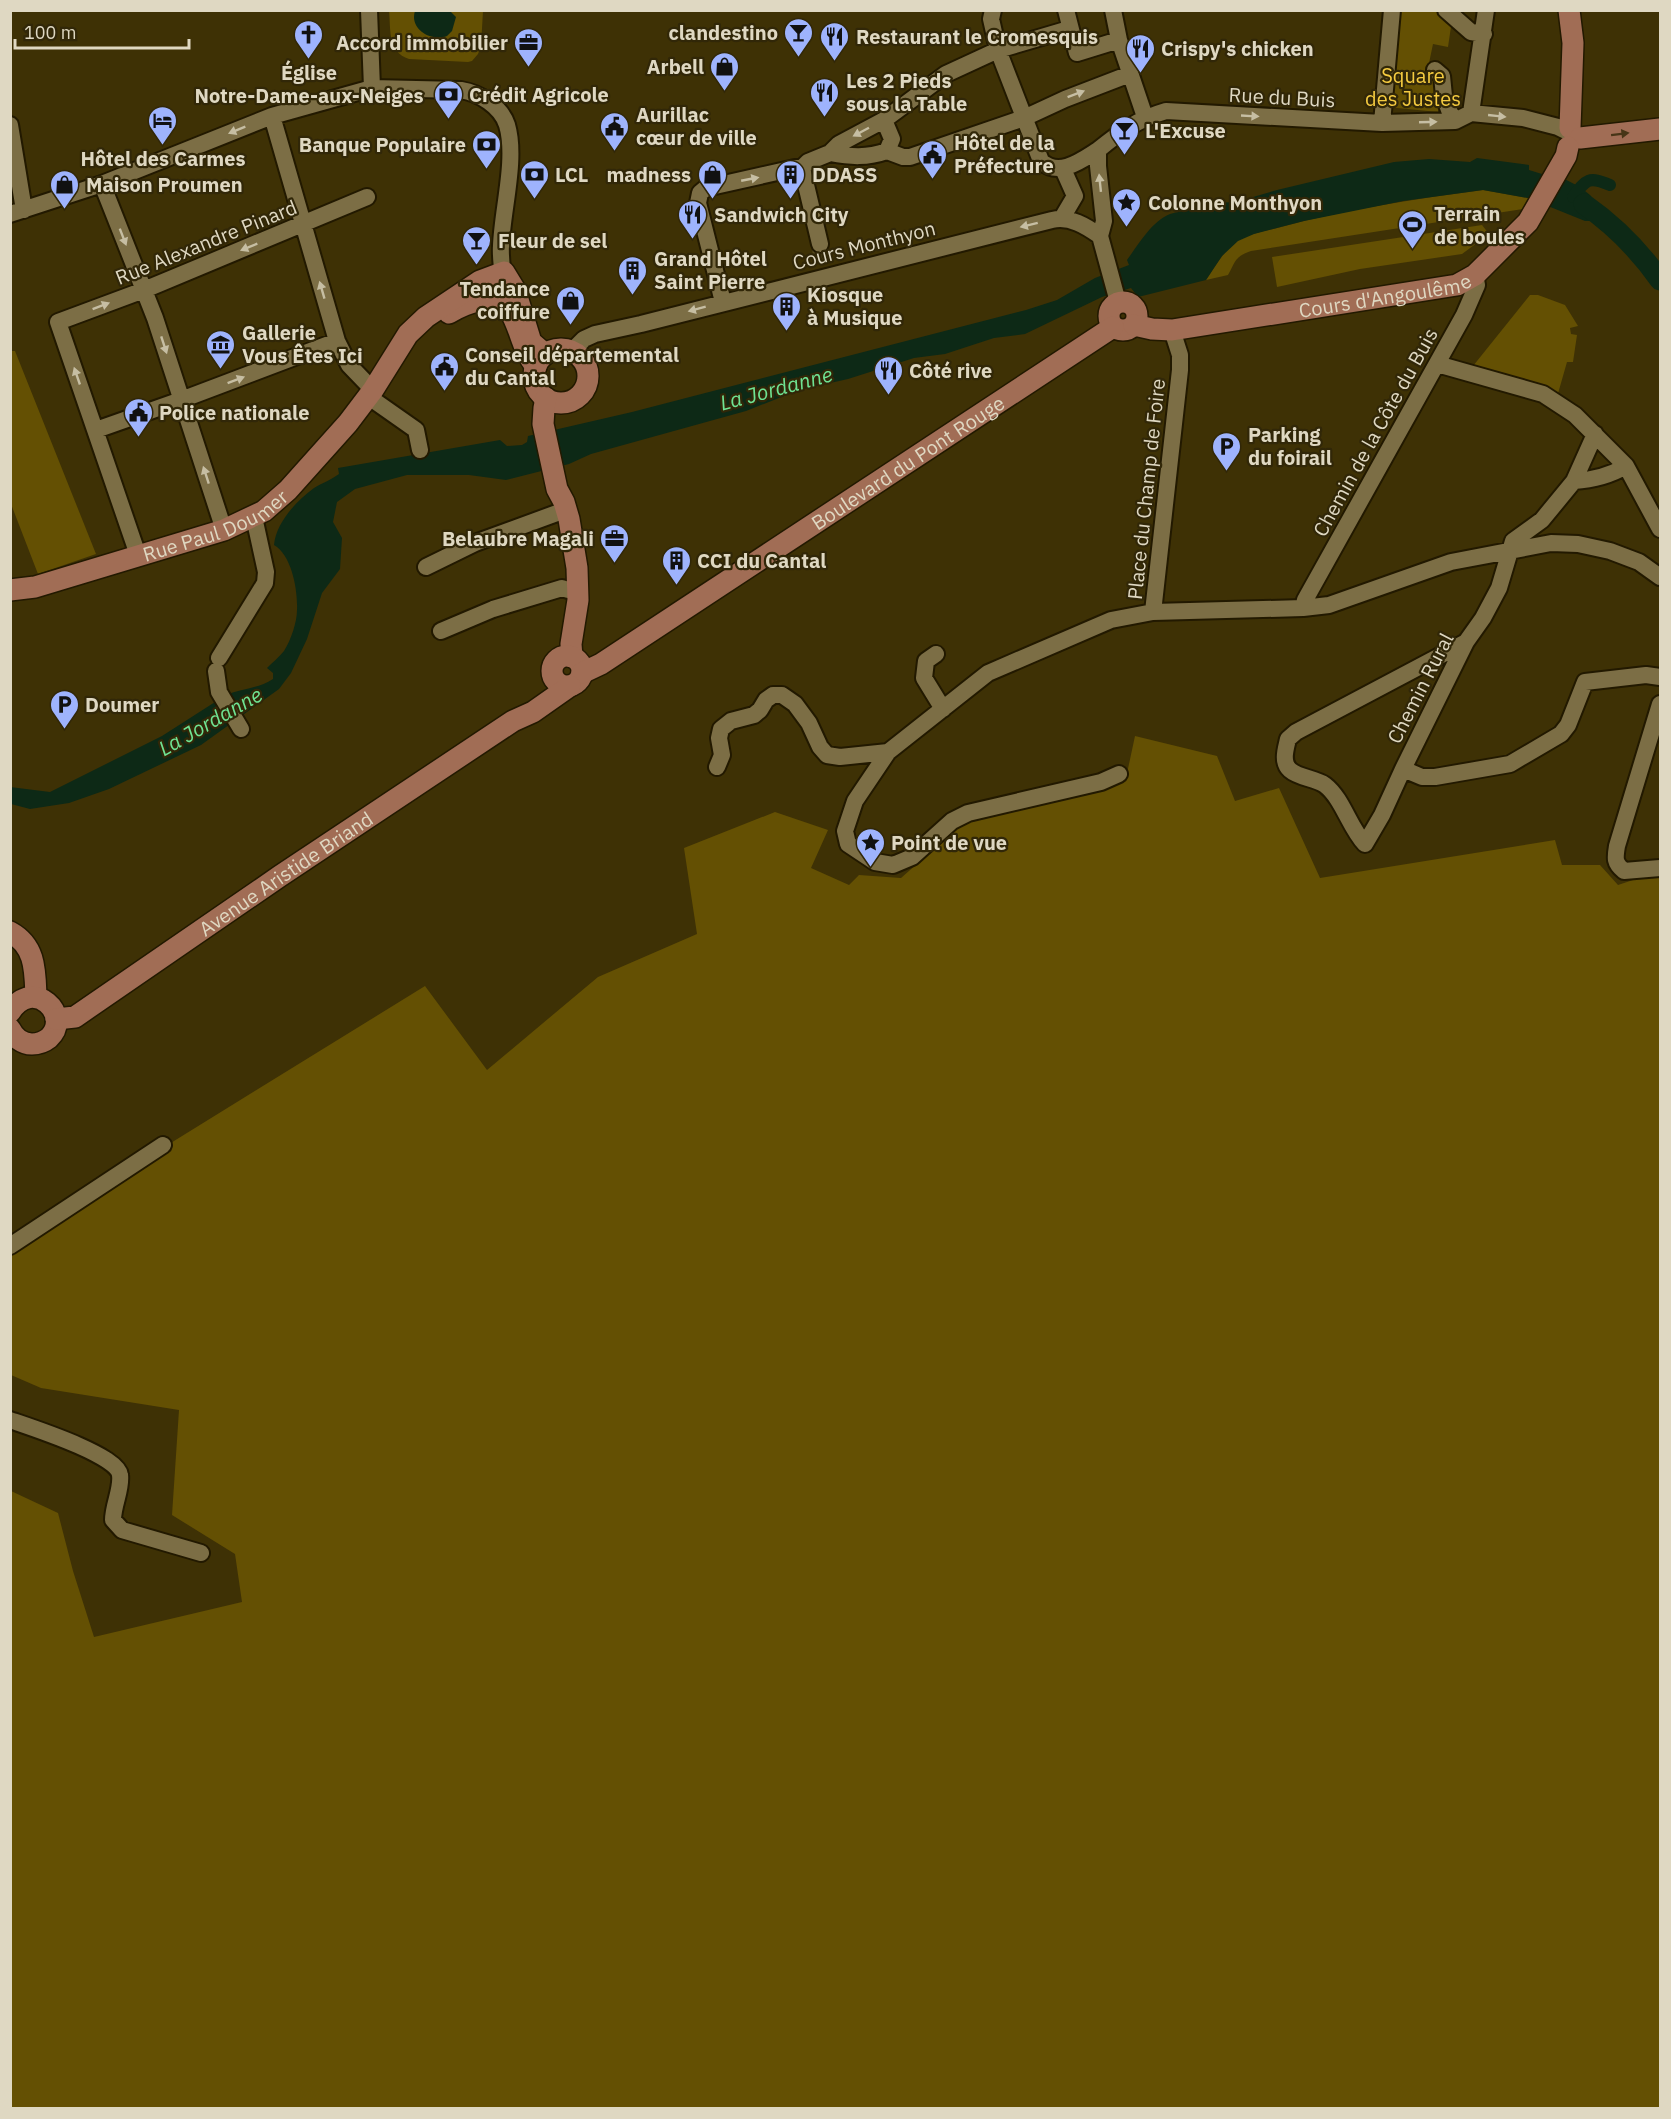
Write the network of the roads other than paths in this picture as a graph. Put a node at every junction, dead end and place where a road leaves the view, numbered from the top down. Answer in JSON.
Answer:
{"nodes":[{"id":1,"x":369,"y":10,"type":"edge"},
{"id":2,"x":993,"y":10,"type":"edge"},
{"id":3,"x":1066,"y":10,"type":"edge"},
{"id":4,"x":1113,"y":10,"type":"edge"},
{"id":5,"x":1392,"y":10,"type":"edge"},
{"id":6,"x":1446,"y":10,"type":"edge"},
{"id":7,"x":1486,"y":10,"type":"edge"},
{"id":8,"x":1569,"y":10,"type":"edge"},
{"id":9,"x":1069,"y":29,"type":"junction"},
{"id":10,"x":1484,"y":34,"type":"junction"},
{"id":11,"x":1119,"y":40,"type":"junction"},
{"id":12,"x":372,"y":49,"type":"junction"},
{"id":13,"x":998,"y":50,"type":"junction"},
{"id":14,"x":1435,"y":70,"type":"dead end"},
{"id":15,"x":1130,"y":74,"type":"junction"},
{"id":16,"x":400,"y":87,"type":"junction"},
{"id":17,"x":372,"y":88,"type":"junction"},
{"id":18,"x":1471,"y":113,"type":"junction"},
{"id":19,"x":272,"y":116,"type":"junction"},
{"id":20,"x":1145,"y":117,"type":"junction"},
{"id":21,"x":1024,"y":118,"type":"junction"},
{"id":22,"x":884,"y":120,"type":"junction"},
{"id":23,"x":1453,"y":121,"type":"junction"},
{"id":24,"x":1382,"y":123,"type":"junction"},
{"id":25,"x":10,"y":125,"type":"edge"},
{"id":26,"x":1660,"y":129,"type":"edge"},
{"id":27,"x":1570,"y":136,"type":"junction"},
{"id":28,"x":835,"y":149,"type":"junction"},
{"id":29,"x":1098,"y":150,"type":"junction"},
{"id":30,"x":886,"y":151,"type":"junction"},
{"id":31,"x":802,"y":168,"type":"junction"},
{"id":32,"x":1063,"y":169,"type":"junction"},
{"id":33,"x":102,"y":184,"type":"junction"},
{"id":34,"x":1075,"y":196,"type":"junction"},
{"id":35,"x":368,"y":198,"type":"dead end"},
{"id":36,"x":17,"y":212,"type":"edge"},
{"id":37,"x":1062,"y":218,"type":"junction"},
{"id":38,"x":303,"y":225,"type":"junction"},
{"id":39,"x":1085,"y":225,"type":"junction"},
{"id":40,"x":1100,"y":236,"type":"junction"},
{"id":41,"x":504,"y":272,"type":"junction"},
{"id":42,"x":1475,"y":276,"type":"junction"},
{"id":43,"x":820,"y":278,"type":"junction"},
{"id":44,"x":144,"y":290,"type":"junction"},
{"id":45,"x":1117,"y":299,"type":"junction"},
{"id":46,"x":723,"y":302,"type":"junction"},
{"id":47,"x":509,"y":309,"type":"junction"},
{"id":48,"x":1134,"y":324,"type":"junction"},
{"id":49,"x":1113,"y":327,"type":"junction"},
{"id":50,"x":1172,"y":330,"type":"junction"},
{"id":51,"x":337,"y":341,"type":"junction"},
{"id":52,"x":572,"y":351,"type":"junction"},
{"id":53,"x":541,"y":360,"type":"junction"},
{"id":54,"x":1437,"y":364,"type":"junction"},
{"id":55,"x":371,"y":393,"type":"junction"},
{"id":56,"x":546,"y":398,"type":"junction"},
{"id":57,"x":181,"y":400,"type":"junction"},
{"id":58,"x":96,"y":430,"type":"junction"},
{"id":59,"x":1595,"y":434,"type":"junction"},
{"id":60,"x":420,"y":450,"type":"dead end"},
{"id":61,"x":1626,"y":466,"type":"junction"},
{"id":62,"x":1574,"y":481,"type":"junction"},
{"id":63,"x":562,"y":511,"type":"junction"},
{"id":64,"x":254,"y":518,"type":"junction"},
{"id":65,"x":1660,"y":529,"type":"edge"},
{"id":66,"x":224,"y":530,"type":"junction"},
{"id":67,"x":1510,"y":551,"type":"junction"},
{"id":68,"x":138,"y":555,"type":"junction"},
{"id":69,"x":426,"y":567,"type":"dead end"},
{"id":70,"x":570,"y":573,"type":"junction"},
{"id":71,"x":1660,"y":577,"type":"edge"},
{"id":72,"x":10,"y":590,"type":"edge"},
{"id":73,"x":1303,"y":608,"type":"junction"},
{"id":74,"x":1153,"y":612,"type":"junction"},
{"id":75,"x":441,"y":631,"type":"dead end"},
{"id":76,"x":1466,"y":642,"type":"junction"},
{"id":77,"x":936,"y":654,"type":"dead end"},
{"id":78,"x":567,"y":666,"type":"junction"},
{"id":79,"x":1660,"y":677,"type":"edge"},
{"id":80,"x":1660,"y":704,"type":"edge"},
{"id":81,"x":943,"y":709,"type":"junction"},
{"id":82,"x":241,"y":729,"type":"dead end"},
{"id":83,"x":888,"y":752,"type":"junction"},
{"id":84,"x":717,"y":767,"type":"dead end"},
{"id":85,"x":1403,"y":769,"type":"junction"},
{"id":86,"x":1119,"y":774,"type":"dead end"},
{"id":87,"x":1660,"y":868,"type":"edge"},
{"id":88,"x":10,"y":932,"type":"edge"},
{"id":89,"x":19,"y":1003,"type":"edge"},
{"id":90,"x":56,"y":1019,"type":"junction"},
{"id":91,"x":13,"y":1039,"type":"edge"},
{"id":92,"x":163,"y":1145,"type":"dead end"},
{"id":93,"x":10,"y":1246,"type":"edge"},
{"id":94,"x":10,"y":1419,"type":"edge"},
{"id":95,"x":201,"y":1553,"type":"dead end"}],
"edges":[{"from":1,"to":12,"type":"street"},
{"from":2,"to":13,"type":"street"},
{"from":3,"to":9,"type":"street"},
{"from":4,"to":11,"type":"street"},
{"from":5,"to":24,"type":"street"},
{"from":6,"to":10,"type":"street"},
{"from":7,"to":10,"type":"street"},
{"from":8,"to":27,"type":"main road"},
{"from":9,"to":11,"type":"street"},
{"from":9,"to":13,"type":"street"},
{"from":10,"to":18,"type":"street"},
{"from":11,"to":15,"type":"street"},
{"from":12,"to":16,"type":"street"},
{"from":12,"to":17,"type":"street"},
{"from":13,"to":21,"type":"street"},
{"from":13,"to":22,"type":"street"},
{"from":14,"to":23,"type":"street"},
{"from":15,"to":20,"type":"street"},
{"from":21,"to":15,"type":"street","one_way":true},
{"from":16,"to":17,"type":"street"},
{"from":16,"to":41,"type":"street"},
{"from":17,"to":19,"type":"street"},
{"from":18,"to":23,"type":"street","name":"Rue du Buis"},
{"from":18,"to":27,"type":"street","name":"Rue du Buis","one_way":true},
{"from":19,"to":33,"type":"street","one_way":true},
{"from":19,"to":38,"type":"street"},
{"from":20,"to":24,"type":"street","name":"Rue du Buis","one_way":true},
{"from":20,"to":29,"type":"street","name":"Rue du Buis"},
{"from":21,"to":30,"type":"street"},
{"from":21,"to":32,"type":"street"},
{"from":22,"to":28,"type":"street","one_way":true},
{"from":22,"to":30,"type":"street"},
{"from":24,"to":23,"type":"street","name":"Rue du Buis","one_way":true},
{"from":25,"to":36,"type":"street"},
{"from":27,"to":26,"type":"main road","one_way":true},
{"from":27,"to":42,"type":"main road","name":"Cours d'Angoulême"},
{"from":28,"to":30,"type":"street"},
{"from":28,"to":31,"type":"street"},
{"from":29,"to":32,"type":"street","name":"Rue du Buis"},
{"from":40,"to":29,"type":"street","one_way":true},
{"from":31,"to":43,"type":"street"},
{"from":46,"to":31,"type":"street","one_way":true},
{"from":32,"to":34,"type":"street"},
{"from":33,"to":36,"type":"street"},
{"from":33,"to":44,"type":"street","one_way":true},
{"from":34,"to":37,"type":"street"},
{"from":34,"to":39,"type":"street"},
{"from":35,"to":38,"type":"street","name":"Rue Alexandre Pinard"},
{"from":37,"to":39,"type":"street"},
{"from":37,"to":43,"type":"street","name":"Cours Monthyon","one_way":true},
{"from":38,"to":44,"type":"street","name":"Rue Alexandre Pinard","one_way":true},
{"from":51,"to":38,"type":"street","one_way":true},
{"from":39,"to":40,"type":"street"},
{"from":40,"to":45,"type":"street"},
{"from":41,"to":47,"type":"street"},
{"from":41,"to":53,"type":"main road"},
{"from":41,"to":55,"type":"main road","name":"Rue Paul Doumer"},
{"from":42,"to":50,"type":"main road","name":"Cours d'Angoulême"},
{"from":42,"to":54,"type":"street","name":"Chemin de la Côte du Buis"},
{"from":43,"to":46,"type":"street","name":"Cours Monthyon"},
{"from":44,"to":57,"type":"street","one_way":true},
{"from":58,"to":44,"type":"street","name":"Rue Alexandre Pinard","one_way":true},
{"from":45,"to":48,"type":"main road"},
{"from":45,"to":49,"type":"main road"},
{"from":46,"to":52,"type":"street","name":"Cours Monthyon","one_way":true},
{"from":47,"to":53,"type":"main road"},
{"from":47,"to":55,"type":"main road","name":"Rue Paul Doumer"},
{"from":48,"to":49,"type":"main road"},
{"from":48,"to":50,"type":"main road","name":"Cours d'Angoulême"},
{"from":49,"to":78,"type":"main road","name":"Boulevard du Pont Rouge"},
{"from":50,"to":74,"type":"street","name":"Place du Champ de Foire"},
{"from":51,"to":55,"type":"street"},
{"from":57,"to":51,"type":"street","one_way":true},
{"from":52,"to":53,"type":"main road"},
{"from":52,"to":56,"type":"main road"},
{"from":53,"to":56,"type":"main road"},
{"from":54,"to":59,"type":"street"},
{"from":54,"to":73,"type":"street","name":"Chemin de la Côte du Buis"},
{"from":55,"to":60,"type":"street"},
{"from":55,"to":64,"type":"main road","name":"Rue Paul Doumer"},
{"from":56,"to":63,"type":"main road"},
{"from":57,"to":58,"type":"street"},
{"from":66,"to":57,"type":"street","one_way":true},
{"from":58,"to":68,"type":"street"},
{"from":59,"to":61,"type":"street"},
{"from":59,"to":62,"type":"street"},
{"from":61,"to":62,"type":"street"},
{"from":61,"to":65,"type":"street"},
{"from":62,"to":67,"type":"street"},
{"from":63,"to":69,"type":"street"},
{"from":63,"to":70,"type":"main road"},
{"from":64,"to":66,"type":"main road","name":"Rue Paul Doumer"},
{"from":64,"to":82,"type":"street"},
{"from":66,"to":68,"type":"main road","name":"Rue Paul Doumer"},
{"from":67,"to":71,"type":"street","name":"Place du Champ de Foire"},
{"from":67,"to":73,"type":"street","name":"Place du Champ de Foire"},
{"from":67,"to":76,"type":"street","name":"Chemin Rural"},
{"from":68,"to":72,"type":"main road","name":"Rue Paul Doumer"},
{"from":70,"to":75,"type":"street"},
{"from":70,"to":78,"type":"main road"},
{"from":73,"to":74,"type":"street","name":"Place du Champ de Foire"},
{"from":74,"to":81,"type":"street"},
{"from":76,"to":85,"type":"street","name":"Chemin Rural"},
{"from":76,"to":85,"type":"street","name":"Chemin Rural"},
{"from":77,"to":81,"type":"street"},
{"from":78,"to":90,"type":"main road","name":"Avenue Aristide Briand"},
{"from":79,"to":85,"type":"street"},
{"from":80,"to":87,"type":"street"},
{"from":81,"to":83,"type":"street"},
{"from":83,"to":84,"type":"street"},
{"from":83,"to":86,"type":"street"},
{"from":88,"to":89,"type":"main road"},
{"from":89,"to":90,"type":"main road"},
{"from":90,"to":91,"type":"main road"},
{"from":92,"to":93,"type":"street"},
{"from":94,"to":95,"type":"street"}]}
